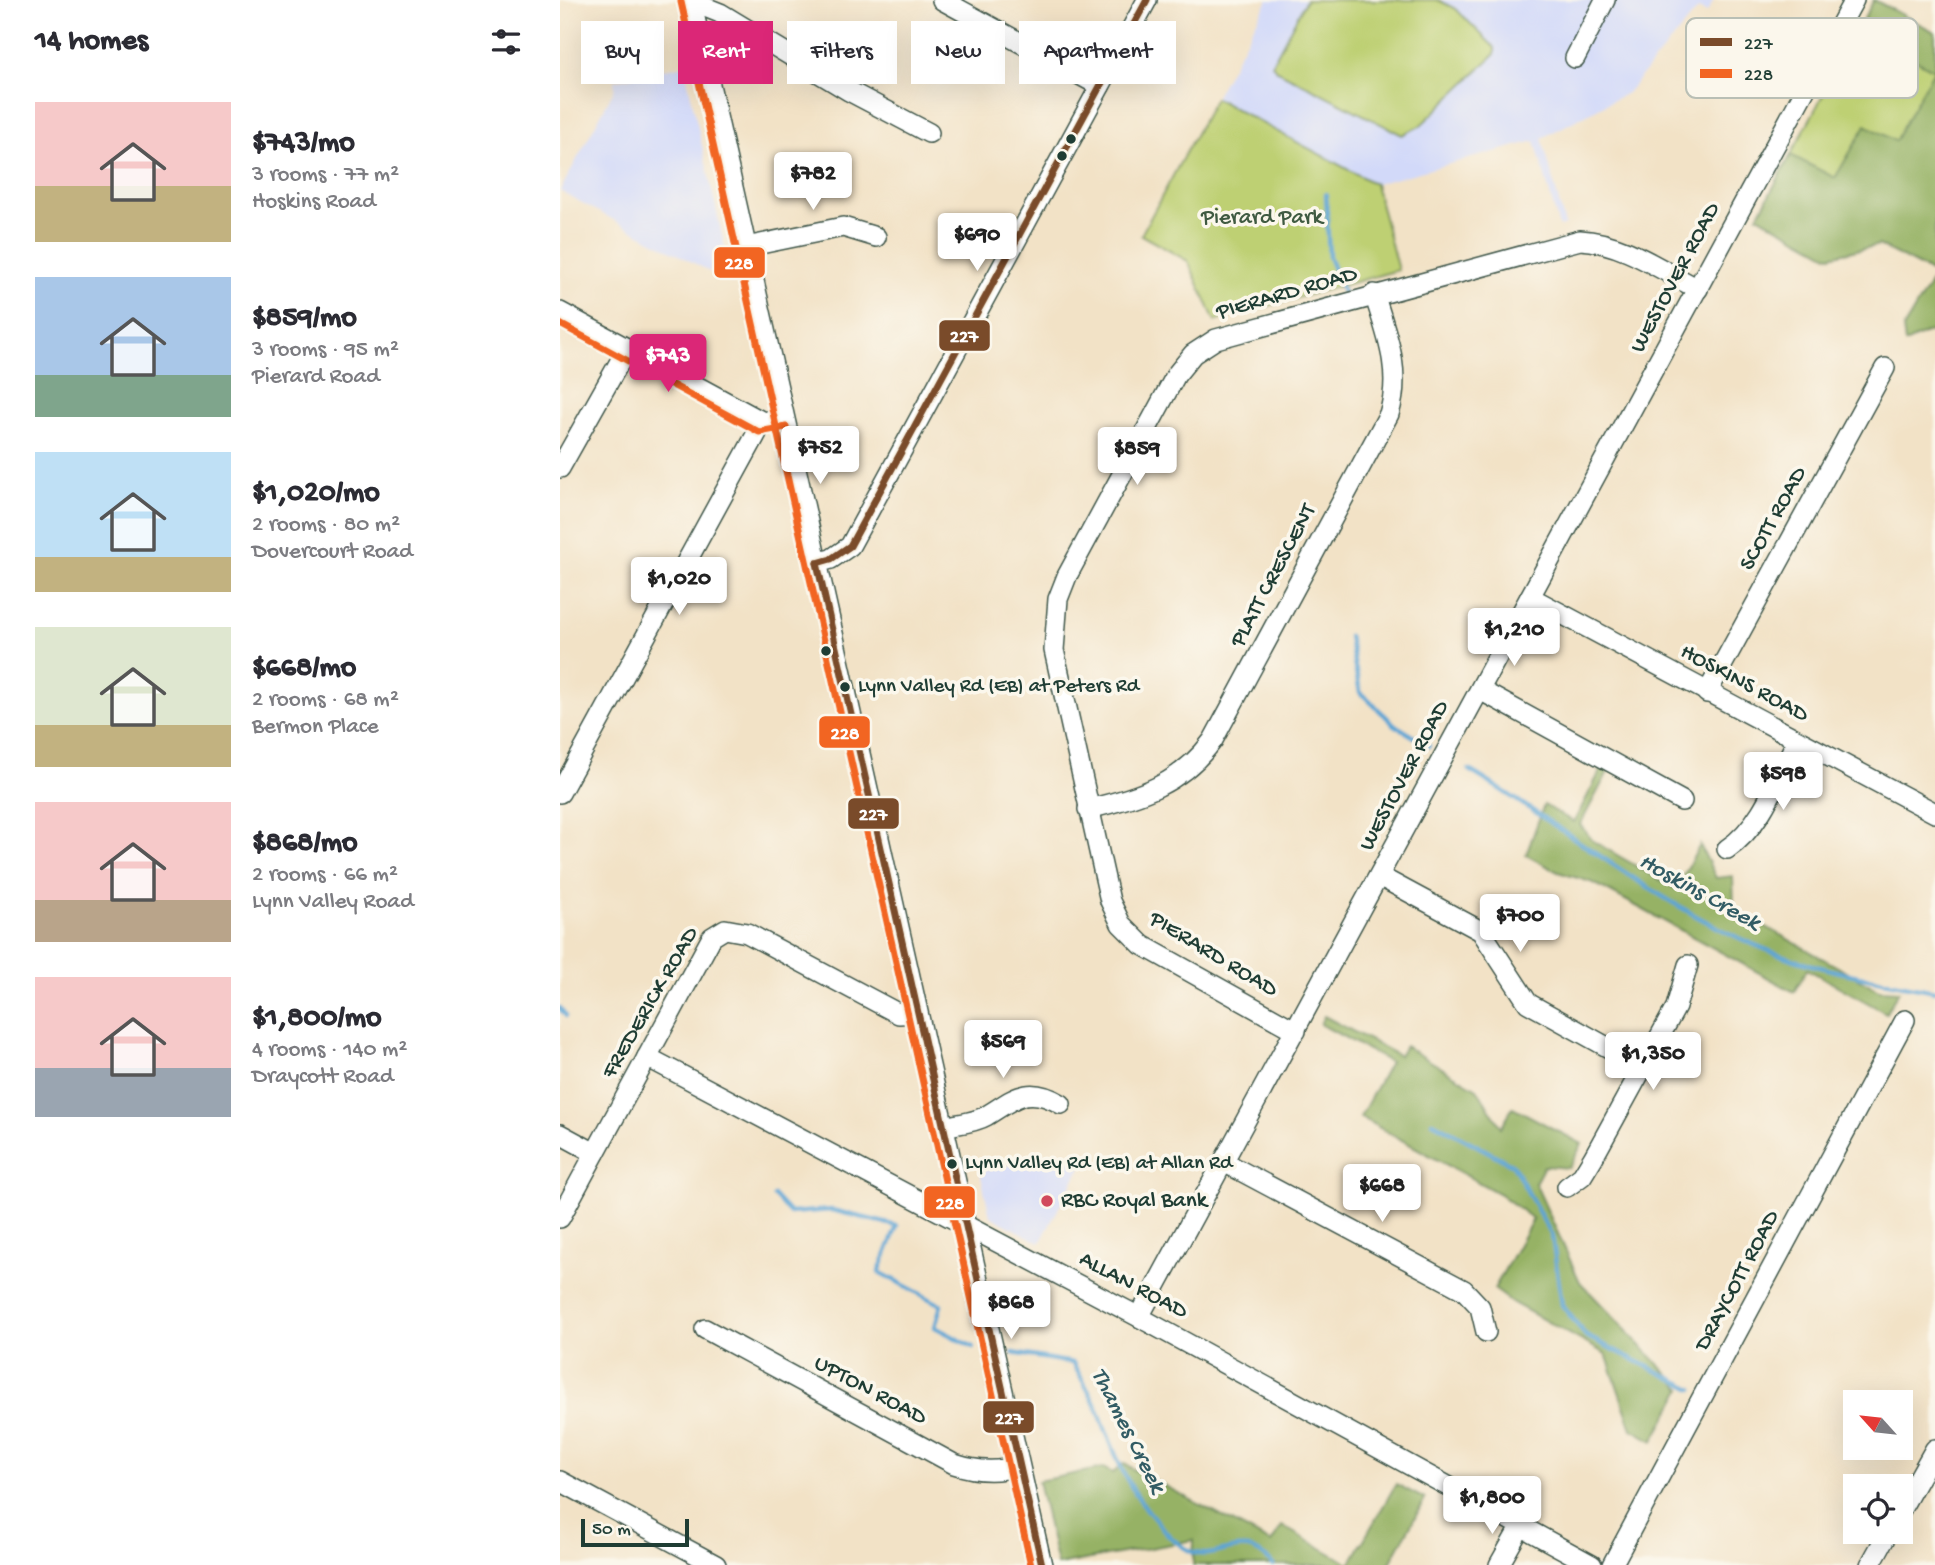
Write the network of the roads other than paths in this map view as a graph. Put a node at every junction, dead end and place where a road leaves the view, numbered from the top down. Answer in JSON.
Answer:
{"nodes":[{"id":1,"x":942,"y":0,"type":"edge"},
{"id":2,"x":1147,"y":0,"type":"edge"},
{"id":3,"x":1605,"y":0,"type":"edge"},
{"id":4,"x":1854,"y":0,"type":"edge"},
{"id":5,"x":692,"y":5,"type":"edge"},
{"id":6,"x":1844,"y":18,"type":"edge"},
{"id":7,"x":1575,"y":58,"type":"dead end"},
{"id":8,"x":1100,"y":86,"type":"junction"},
{"id":9,"x":1801,"y":98,"type":"edge"},
{"id":10,"x":929,"y":133,"type":"dead end"},
{"id":11,"x":876,"y":237,"type":"dead end"},
{"id":12,"x":746,"y":247,"type":"junction"},
{"id":13,"x":1698,"y":289,"type":"junction"},
{"id":14,"x":1374,"y":294,"type":"junction"},
{"id":15,"x":560,"y":312,"type":"edge"},
{"id":16,"x":627,"y":349,"type":"junction"},
{"id":17,"x":1885,"y":368,"type":"dead end"},
{"id":18,"x":784,"y":417,"type":"junction"},
{"id":19,"x":763,"y":422,"type":"junction"},
{"id":20,"x":560,"y":468,"type":"edge"},
{"id":21,"x":817,"y":563,"type":"junction"},
{"id":22,"x":1530,"y":597,"type":"junction"},
{"id":23,"x":1480,"y":690,"type":"junction"},
{"id":24,"x":1707,"y":693,"type":"junction"},
{"id":25,"x":1797,"y":740,"type":"junction"},
{"id":26,"x":560,"y":793,"type":"edge"},
{"id":27,"x":1682,"y":801,"type":"dead end"},
{"id":28,"x":1088,"y":808,"type":"junction"},
{"id":29,"x":1935,"y":813,"type":"edge"},
{"id":30,"x":1727,"y":849,"type":"dead end"},
{"id":31,"x":1379,"y":876,"type":"junction"},
{"id":32,"x":1688,"y":965,"type":"dead end"},
{"id":33,"x":916,"y":1013,"type":"junction"},
{"id":34,"x":1905,"y":1020,"type":"dead end"},
{"id":35,"x":1296,"y":1031,"type":"junction"},
{"id":36,"x":647,"y":1057,"type":"junction"},
{"id":37,"x":1643,"y":1067,"type":"junction"},
{"id":38,"x":1060,"y":1104,"type":"dead end"},
{"id":39,"x":943,"y":1127,"type":"junction"},
{"id":40,"x":560,"y":1134,"type":"edge"},
{"id":41,"x":595,"y":1153,"type":"junction"},
{"id":42,"x":1224,"y":1162,"type":"junction"},
{"id":43,"x":1567,"y":1187,"type":"dead end"},
{"id":44,"x":560,"y":1218,"type":"edge"},
{"id":45,"x":964,"y":1225,"type":"junction"},
{"id":46,"x":1139,"y":1317,"type":"junction"},
{"id":47,"x":705,"y":1329,"type":"dead end"},
{"id":48,"x":1486,"y":1332,"type":"dead end"},
{"id":49,"x":1935,"y":1449,"type":"edge"},
{"id":50,"x":1018,"y":1466,"type":"junction"},
{"id":51,"x":560,"y":1481,"type":"edge"},
{"id":52,"x":1913,"y":1488,"type":"edge"},
{"id":53,"x":1521,"y":1526,"type":"junction"},
{"id":54,"x":1882,"y":1544,"type":"edge"},
{"id":55,"x":716,"y":1565,"type":"edge"},
{"id":56,"x":1042,"y":1565,"type":"edge"},
{"id":57,"x":1499,"y":1565,"type":"edge"},
{"id":58,"x":1592,"y":1565,"type":"edge"},
{"id":59,"x":1612,"y":1565,"type":"edge"},
{"id":60,"x":1870,"y":1565,"type":"edge"}],
"edges":[{"from":1,"to":8,"type":"street"},
{"from":2,"to":8,"type":"street"},
{"from":3,"to":7,"type":"street"},
{"from":4,"to":6,"type":"street","name":"WESTOVER ROAD"},
{"from":5,"to":10,"type":"street"},
{"from":5,"to":12,"type":"street"},
{"from":8,"to":21,"type":"street"},
{"from":9,"to":13,"type":"street","name":"WESTOVER ROAD"},
{"from":11,"to":12,"type":"street"},
{"from":12,"to":18,"type":"street"},
{"from":13,"to":14,"type":"street","name":"PIERARD ROAD"},
{"from":13,"to":22,"type":"street","name":"WESTOVER ROAD"},
{"from":14,"to":28,"type":"street","name":"PLATT CRESCENT"},
{"from":14,"to":28,"type":"street","name":"PIERARD ROAD"},
{"from":15,"to":16,"type":"street"},
{"from":16,"to":19,"type":"street"},
{"from":16,"to":20,"type":"street"},
{"from":17,"to":24,"type":"street","name":"SCOTT ROAD"},
{"from":18,"to":19,"type":"street"},
{"from":18,"to":21,"type":"street"},
{"from":19,"to":26,"type":"street"},
{"from":21,"to":33,"type":"street"},
{"from":22,"to":23,"type":"street","name":"WESTOVER ROAD"},
{"from":22,"to":24,"type":"street","name":"HOSKINS ROAD"},
{"from":23,"to":27,"type":"street"},
{"from":23,"to":31,"type":"street","name":"WESTOVER ROAD"},
{"from":24,"to":25,"type":"street","name":"HOSKINS ROAD"},
{"from":25,"to":29,"type":"street","name":"HOSKINS ROAD"},
{"from":25,"to":30,"type":"street"},
{"from":28,"to":35,"type":"street","name":"PIERARD ROAD"},
{"from":31,"to":35,"type":"street","name":"WESTOVER ROAD"},
{"from":31,"to":37,"type":"street"},
{"from":32,"to":37,"type":"street"},
{"from":33,"to":36,"type":"street","name":"FREDERICK ROAD"},
{"from":33,"to":39,"type":"street"},
{"from":34,"to":59,"type":"street","name":"DRAYCOTT ROAD"},
{"from":35,"to":42,"type":"street","name":"WESTOVER ROAD"},
{"from":36,"to":41,"type":"street","name":"FREDERICK ROAD"},
{"from":36,"to":45,"type":"street","name":"ALLAN ROAD"},
{"from":37,"to":43,"type":"street"},
{"from":38,"to":39,"type":"street"},
{"from":39,"to":45,"type":"street"},
{"from":40,"to":41,"type":"street"},
{"from":41,"to":44,"type":"street","name":"FREDERICK ROAD"},
{"from":42,"to":46,"type":"street","name":"WESTOVER ROAD"},
{"from":42,"to":48,"type":"street"},
{"from":45,"to":46,"type":"street","name":"ALLAN ROAD"},
{"from":45,"to":50,"type":"street"},
{"from":46,"to":53,"type":"street","name":"ALLAN ROAD"},
{"from":47,"to":50,"type":"street","name":"UPTON ROAD"},
{"from":49,"to":52,"type":"street"},
{"from":50,"to":56,"type":"street"},
{"from":51,"to":55,"type":"street"},
{"from":53,"to":57,"type":"street"},
{"from":53,"to":58,"type":"street","name":"ALLAN ROAD"},
{"from":54,"to":60,"type":"street"}]}
